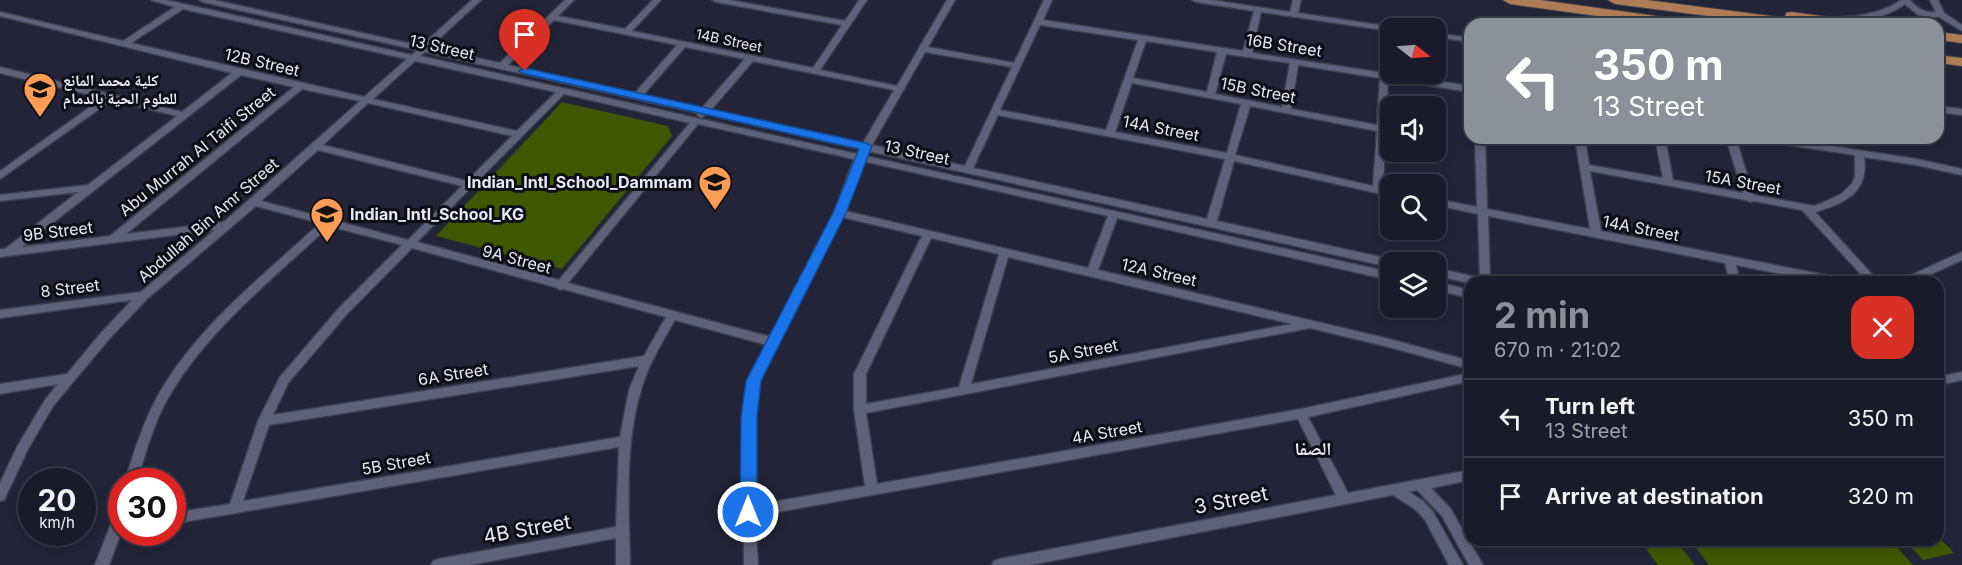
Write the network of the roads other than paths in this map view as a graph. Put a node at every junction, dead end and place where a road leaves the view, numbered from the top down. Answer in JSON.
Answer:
{"nodes":[{"id":1,"x":155,"y":0,"type":"edge"},
{"id":2,"x":203,"y":0,"type":"edge"},
{"id":3,"x":475,"y":0,"type":"edge"},
{"id":4,"x":570,"y":0,"type":"edge"},
{"id":5,"x":657,"y":0,"type":"edge"},
{"id":6,"x":716,"y":0,"type":"edge"},
{"id":7,"x":758,"y":0,"type":"edge"},
{"id":8,"x":862,"y":0,"type":"edge"},
{"id":9,"x":951,"y":0,"type":"edge"},
{"id":10,"x":1048,"y":0,"type":"edge"},
{"id":11,"x":1196,"y":0,"type":"edge"},
{"id":12,"x":1297,"y":0,"type":"edge"},
{"id":13,"x":1510,"y":0,"type":"edge"},
{"id":14,"x":1616,"y":0,"type":"edge"},
{"id":15,"x":1673,"y":0,"type":"edge"},
{"id":16,"x":1906,"y":0,"type":"edge"},
{"id":17,"x":1934,"y":0,"type":"edge"},
{"id":18,"x":182,"y":6,"type":"junction"},
{"id":19,"x":752,"y":8,"type":"junction"},
{"id":20,"x":1257,"y":9,"type":"junction"},
{"id":21,"x":0,"y":14,"type":"edge"},
{"id":22,"x":1294,"y":14,"type":"junction"},
{"id":23,"x":1941,"y":14,"type":"junction"},
{"id":24,"x":553,"y":17,"type":"junction"},
{"id":25,"x":1641,"y":18,"type":"edge"},
{"id":26,"x":1756,"y":18,"type":"edge"},
{"id":27,"x":1805,"y":18,"type":"edge"},
{"id":28,"x":1859,"y":18,"type":"edge"},
{"id":29,"x":1040,"y":22,"type":"junction"},
{"id":30,"x":848,"y":24,"type":"junction"},
{"id":31,"x":1380,"y":27,"type":"edge"},
{"id":32,"x":1962,"y":29,"type":"edge"},
{"id":33,"x":627,"y":32,"type":"junction"},
{"id":34,"x":1446,"y":36,"type":"edge"},
{"id":35,"x":1944,"y":37,"type":"edge"},
{"id":36,"x":1143,"y":38,"type":"junction"},
{"id":37,"x":1464,"y":39,"type":"edge"},
{"id":38,"x":1962,"y":39,"type":"edge"},
{"id":39,"x":124,"y":44,"type":"junction"},
{"id":40,"x":683,"y":44,"type":"junction"},
{"id":41,"x":1944,"y":44,"type":"edge"},
{"id":42,"x":1962,"y":46,"type":"edge"},
{"id":43,"x":423,"y":49,"type":"junction"},
{"id":44,"x":924,"y":49,"type":"junction"},
{"id":45,"x":1222,"y":51,"type":"junction"},
{"id":46,"x":1247,"y":54,"type":"junction"},
{"id":47,"x":413,"y":58,"type":"junction"},
{"id":48,"x":750,"y":58,"type":"junction"},
{"id":49,"x":1944,"y":60,"type":"edge"},
{"id":50,"x":1294,"y":62,"type":"junction"},
{"id":51,"x":1962,"y":62,"type":"edge"},
{"id":52,"x":502,"y":66,"type":"junction"},
{"id":53,"x":1018,"y":66,"type":"junction"},
{"id":54,"x":0,"y":70,"type":"edge"},
{"id":55,"x":815,"y":71,"type":"junction"},
{"id":56,"x":239,"y":72,"type":"junction"},
{"id":57,"x":1380,"y":75,"type":"edge"},
{"id":58,"x":1129,"y":80,"type":"junction"},
{"id":59,"x":1437,"y":84,"type":"edge"},
{"id":60,"x":300,"y":86,"type":"junction"},
{"id":61,"x":1464,"y":88,"type":"edge"},
{"id":62,"x":900,"y":89,"type":"junction"},
{"id":63,"x":562,"y":91,"type":"junction"},
{"id":64,"x":637,"y":96,"type":"junction"},
{"id":65,"x":1210,"y":96,"type":"junction"},
{"id":66,"x":109,"y":98,"type":"junction"},
{"id":67,"x":366,"y":101,"type":"junction"},
{"id":68,"x":1246,"y":103,"type":"junction"},
{"id":69,"x":1286,"y":110,"type":"junction"},
{"id":70,"x":1944,"y":110,"type":"edge"},
{"id":71,"x":706,"y":111,"type":"junction"},
{"id":72,"x":996,"y":112,"type":"junction"},
{"id":73,"x":1962,"y":112,"type":"edge"},
{"id":74,"x":184,"y":115,"type":"junction"},
{"id":75,"x":694,"y":121,"type":"junction"},
{"id":76,"x":1380,"y":129,"type":"edge"},
{"id":77,"x":1110,"y":133,"type":"junction"},
{"id":78,"x":519,"y":134,"type":"junction"},
{"id":79,"x":1480,"y":144,"type":"edge"},
{"id":80,"x":1581,"y":144,"type":"edge"},
{"id":81,"x":1661,"y":144,"type":"edge"},
{"id":82,"x":1733,"y":144,"type":"edge"},
{"id":83,"x":1801,"y":144,"type":"edge"},
{"id":84,"x":315,"y":146,"type":"junction"},
{"id":85,"x":866,"y":146,"type":"junction"},
{"id":86,"x":1859,"y":153,"type":"junction"},
{"id":87,"x":860,"y":157,"type":"junction"},
{"id":88,"x":1231,"y":157,"type":"junction"},
{"id":89,"x":1380,"y":160,"type":"edge"},
{"id":90,"x":1585,"y":167,"type":"junction"},
{"id":91,"x":968,"y":169,"type":"junction"},
{"id":92,"x":1962,"y":172,"type":"edge"},
{"id":93,"x":0,"y":176,"type":"edge"},
{"id":94,"x":1669,"y":183,"type":"junction"},
{"id":95,"x":468,"y":184,"type":"junction"},
{"id":96,"x":90,"y":188,"type":"junction"},
{"id":97,"x":1378,"y":190,"type":"joint"},
{"id":98,"x":0,"y":198,"type":"edge"},
{"id":99,"x":1750,"y":199,"type":"junction"},
{"id":100,"x":254,"y":202,"type":"junction"},
{"id":101,"x":1446,"y":204,"type":"edge"},
{"id":102,"x":1806,"y":208,"type":"junction"},
{"id":103,"x":839,"y":213,"type":"junction"},
{"id":104,"x":1114,"y":213,"type":"junction"},
{"id":105,"x":1485,"y":213,"type":"junction"},
{"id":106,"x":327,"y":222,"type":"junction"},
{"id":107,"x":1211,"y":223,"type":"junction"},
{"id":108,"x":226,"y":225,"type":"junction"},
{"id":109,"x":928,"y":234,"type":"junction"},
{"id":110,"x":1596,"y":234,"type":"junction"},
{"id":111,"x":113,"y":239,"type":"junction"},
{"id":112,"x":407,"y":245,"type":"junction"},
{"id":113,"x":1005,"y":251,"type":"junction"},
{"id":114,"x":4,"y":253,"type":"edge"},
{"id":115,"x":1962,"y":256,"type":"edge"},
{"id":116,"x":1380,"y":260,"type":"edge"},
{"id":117,"x":1730,"y":261,"type":"junction"},
{"id":118,"x":1092,"y":272,"type":"junction"},
{"id":119,"x":1380,"y":274,"type":"edge"},
{"id":120,"x":1446,"y":274,"type":"edge"},
{"id":121,"x":1485,"y":276,"type":"edge"},
{"id":122,"x":1734,"y":276,"type":"edge"},
{"id":123,"x":1809,"y":276,"type":"edge"},
{"id":124,"x":1868,"y":276,"type":"edge"},
{"id":125,"x":1918,"y":276,"type":"edge"},
{"id":126,"x":1464,"y":278,"type":"edge"},
{"id":127,"x":560,"y":286,"type":"junction"},
{"id":128,"x":1446,"y":288,"type":"edge"},
{"id":129,"x":1464,"y":293,"type":"edge"},
{"id":130,"x":144,"y":295,"type":"junction"},
{"id":131,"x":0,"y":314,"type":"edge"},
{"id":132,"x":672,"y":316,"type":"junction"},
{"id":133,"x":1312,"y":325,"type":"junction"},
{"id":134,"x":773,"y":342,"type":"junction"},
{"id":135,"x":647,"y":360,"type":"junction"},
{"id":136,"x":1464,"y":363,"type":"edge"},
{"id":137,"x":69,"y":378,"type":"junction"},
{"id":138,"x":1464,"y":378,"type":"edge"},
{"id":139,"x":0,"y":389,"type":"edge"},
{"id":140,"x":964,"y":390,"type":"junction"},
{"id":141,"x":860,"y":410,"type":"junction"},
{"id":142,"x":1301,"y":414,"type":"junction"},
{"id":143,"x":264,"y":421,"type":"junction"},
{"id":144,"x":626,"y":441,"type":"junction"},
{"id":145,"x":134,"y":468,"type":"edge"},
{"id":146,"x":1464,"y":476,"type":"edge"},
{"id":147,"x":1419,"y":484,"type":"junction"},
{"id":148,"x":1394,"y":489,"type":"junction"},
{"id":149,"x":872,"y":490,"type":"junction"},
{"id":150,"x":0,"y":496,"type":"edge"},
{"id":151,"x":1344,"y":498,"type":"junction"},
{"id":152,"x":235,"y":507,"type":"junction"},
{"id":153,"x":748,"y":512,"type":"junction"},
{"id":154,"x":1446,"y":512,"type":"junction"},
{"id":155,"x":186,"y":516,"type":"edge"},
{"id":156,"x":1429,"y":516,"type":"junction"},
{"id":157,"x":623,"y":531,"type":"junction"},
{"id":158,"x":1464,"y":544,"type":"edge"},
{"id":159,"x":111,"y":546,"type":"edge"},
{"id":160,"x":1465,"y":546,"type":"edge"},
{"id":161,"x":102,"y":565,"type":"edge"},
{"id":162,"x":438,"y":565,"type":"edge"},
{"id":163,"x":623,"y":565,"type":"edge"},
{"id":164,"x":751,"y":565,"type":"edge"},
{"id":165,"x":999,"y":565,"type":"edge"},
{"id":166,"x":1456,"y":565,"type":"edge"},
{"id":167,"x":1476,"y":565,"type":"edge"}],
"edges":[{"from":1,"to":18,"type":"street","name":"13 Street"},
{"from":2,"to":43,"type":"street","name":"13 Street"},
{"from":3,"to":43,"type":"street","name":"Abdullah Bin Amr Street"},
{"from":4,"to":24,"type":"street"},
{"from":5,"to":33,"type":"street"},
{"from":6,"to":19,"type":"street"},
{"from":7,"to":19,"type":"street"},
{"from":8,"to":30,"type":"street"},
{"from":9,"to":44,"type":"street"},
{"from":10,"to":29,"type":"street"},
{"from":11,"to":20,"type":"street"},
{"from":12,"to":22,"type":"street"},
{"from":13,"to":25,"type":"main road"},
{"from":14,"to":26,"type":"main road"},
{"from":15,"to":27,"type":"main road"},
{"from":16,"to":23,"type":"street"},
{"from":16,"to":28,"type":"street"},
{"from":17,"to":23,"type":"street"},
{"from":18,"to":39,"type":"street"},
{"from":18,"to":47,"type":"street","name":"13 Street"},
{"from":19,"to":30,"type":"street"},
{"from":20,"to":22,"type":"street"},
{"from":20,"to":46,"type":"street"},
{"from":21,"to":39,"type":"street","name":"12B Street"},
{"from":22,"to":31,"type":"street"},
{"from":23,"to":32,"type":"street"},
{"from":24,"to":33,"type":"street","name":"14B Street"},
{"from":24,"to":52,"type":"street"},
{"from":29,"to":36,"type":"street","name":"16B Street"},
{"from":29,"to":53,"type":"street"},
{"from":30,"to":55,"type":"street"},
{"from":33,"to":40,"type":"street","name":"14B Street"},
{"from":34,"to":37,"type":"street"},
{"from":35,"to":38,"type":"main road"},
{"from":36,"to":45,"type":"street","name":"16B Street"},
{"from":36,"to":58,"type":"street"},
{"from":39,"to":56,"type":"street","name":"12B Street"},
{"from":40,"to":48,"type":"street","name":"14B Street"},
{"from":40,"to":64,"type":"street"},
{"from":41,"to":42,"type":"main road"},
{"from":43,"to":47,"type":"street","name":"Abdullah Bin Amr Street"},
{"from":43,"to":52,"type":"street","name":"13 Street"},
{"from":44,"to":53,"type":"street"},
{"from":44,"to":62,"type":"street"},
{"from":45,"to":46,"type":"street","name":"16B Street"},
{"from":45,"to":65,"type":"street"},
{"from":46,"to":50,"type":"street","name":"16B Street"},
{"from":47,"to":63,"type":"street","name":"13 Street"},
{"from":47,"to":67,"type":"street","name":"Abdullah Bin Amr Street"},
{"from":48,"to":55,"type":"street","name":"14B Street"},
{"from":48,"to":71,"type":"street"},
{"from":49,"to":51,"type":"main road"},
{"from":50,"to":57,"type":"street","name":"16B Street"},
{"from":50,"to":69,"type":"street"},
{"from":52,"to":64,"type":"street","name":"13 Street"},
{"from":53,"to":72,"type":"street"},
{"from":54,"to":66,"type":"street"},
{"from":55,"to":62,"type":"street","name":"14B Street"},
{"from":56,"to":60,"type":"street","name":"12B Street"},
{"from":56,"to":74,"type":"street"},
{"from":58,"to":65,"type":"street","name":"15B Street"},
{"from":58,"to":77,"type":"street"},
{"from":59,"to":61,"type":"street","name":"16B Street"},
{"from":60,"to":67,"type":"street","name":"12B Street"},
{"from":60,"to":111,"type":"street","name":"Abu Murrah Al Taifi Street"},
{"from":62,"to":85,"type":"street"},
{"from":63,"to":75,"type":"street","name":"13 Street"},
{"from":63,"to":78,"type":"street"},
{"from":64,"to":71,"type":"street","name":"13 Street"},
{"from":65,"to":68,"type":"street","name":"15B Street"},
{"from":66,"to":74,"type":"street"},
{"from":66,"to":93,"type":"street"},
{"from":67,"to":78,"type":"street","name":"12B Street"},
{"from":67,"to":84,"type":"street","name":"Abdullah Bin Amr Street"},
{"from":68,"to":69,"type":"street","name":"15B Street"},
{"from":68,"to":88,"type":"street"},
{"from":69,"to":76,"type":"street","name":"15B Street"},
{"from":70,"to":73,"type":"street"},
{"from":71,"to":75,"type":"street"},
{"from":71,"to":85,"type":"street","name":"13 Street"},
{"from":72,"to":77,"type":"street","name":"14A Street"},
{"from":72,"to":91,"type":"street"},
{"from":74,"to":96,"type":"street"},
{"from":75,"to":87,"type":"street","name":"13 Street"},
{"from":75,"to":127,"type":"street"},
{"from":77,"to":88,"type":"street","name":"14A Street"},
{"from":78,"to":95,"type":"street"},
{"from":79,"to":105,"type":"street"},
{"from":80,"to":90,"type":"street"},
{"from":81,"to":94,"type":"street"},
{"from":82,"to":99,"type":"street"},
{"from":83,"to":86,"type":"street"},
{"from":84,"to":95,"type":"street"},
{"from":84,"to":100,"type":"street","name":"Abdullah Bin Amr Street"},
{"from":85,"to":87,"type":"street"},
{"from":85,"to":91,"type":"street","name":"13 Street"},
{"from":86,"to":92,"type":"street"},
{"from":86,"to":102,"type":"street","name":"15A Street"},
{"from":87,"to":103,"type":"street"},
{"from":87,"to":104,"type":"street","name":"13 Street"},
{"from":88,"to":97,"type":"street","name":"14A Street"},
{"from":88,"to":107,"type":"street"},
{"from":89,"to":97,"type":"street"},
{"from":90,"to":94,"type":"street","name":"15A Street"},
{"from":90,"to":110,"type":"street"},
{"from":91,"to":107,"type":"street","name":"13 Street"},
{"from":94,"to":99,"type":"street","name":"15A Street"},
{"from":95,"to":112,"type":"street"},
{"from":96,"to":98,"type":"street"},
{"from":96,"to":114,"type":"street"},
{"from":99,"to":102,"type":"street","name":"15A Street"},
{"from":100,"to":106,"type":"street","name":"9A Street"},
{"from":100,"to":108,"type":"street","name":"Abdullah Bin Amr Street"},
{"from":101,"to":105,"type":"street","name":"14A Street"},
{"from":102,"to":124,"type":"street"},
{"from":103,"to":109,"type":"street","name":"12A Street"},
{"from":103,"to":134,"type":"street"},
{"from":104,"to":118,"type":"street"},
{"from":104,"to":119,"type":"street","name":"13 Street"},
{"from":105,"to":110,"type":"street","name":"14A Street"},
{"from":105,"to":121,"type":"street"},
{"from":106,"to":112,"type":"street","name":"9A Street"},
{"from":106,"to":145,"type":"street"},
{"from":107,"to":116,"type":"street","name":"13 Street"},
{"from":108,"to":111,"type":"street","name":"9B Street"},
{"from":108,"to":130,"type":"street","name":"Abdullah Bin Amr Street"},
{"from":109,"to":113,"type":"street","name":"12A Street"},
{"from":109,"to":141,"type":"street"},
{"from":110,"to":117,"type":"street","name":"14A Street"},
{"from":111,"to":114,"type":"street","name":"9B Street"},
{"from":112,"to":127,"type":"street","name":"9A Street"},
{"from":112,"to":143,"type":"street"},
{"from":113,"to":118,"type":"street","name":"12A Street"},
{"from":113,"to":140,"type":"street"},
{"from":115,"to":125,"type":"street"},
{"from":117,"to":122,"type":"street"},
{"from":117,"to":123,"type":"street","name":"14A Street"},
{"from":118,"to":133,"type":"street","name":"12A Street"},
{"from":120,"to":126,"type":"street"},
{"from":127,"to":132,"type":"street","name":"9A Street"},
{"from":128,"to":129,"type":"street"},
{"from":130,"to":131,"type":"street","name":"8 Street"},
{"from":130,"to":137,"type":"street","name":"Abdullah Bin Amr Street"},
{"from":132,"to":134,"type":"street","name":"9A Street"},
{"from":132,"to":135,"type":"street"},
{"from":133,"to":136,"type":"street","name":"12A Street"},
{"from":133,"to":140,"type":"street","name":"5A Street"},
{"from":134,"to":153,"type":"street"},
{"from":135,"to":143,"type":"street","name":"6A Street"},
{"from":135,"to":144,"type":"street"},
{"from":137,"to":139,"type":"street"},
{"from":137,"to":150,"type":"street","name":"Abdullah Bin Amr Street"},
{"from":138,"to":142,"type":"street","name":"4A Street"},
{"from":140,"to":141,"type":"street","name":"5A Street"},
{"from":141,"to":149,"type":"street"},
{"from":142,"to":149,"type":"street","name":"4A Street"},
{"from":142,"to":151,"type":"street"},
{"from":143,"to":152,"type":"street"},
{"from":144,"to":152,"type":"street","name":"5B Street"},
{"from":144,"to":157,"type":"street"},
{"from":146,"to":147,"type":"street","name":"3 Street"},
{"from":147,"to":148,"type":"street","name":"3 Street"},
{"from":147,"to":154,"type":"street"},
{"from":148,"to":151,"type":"street","name":"3 Street"},
{"from":148,"to":156,"type":"street"},
{"from":149,"to":153,"type":"street","name":"4A Street"},
{"from":151,"to":165,"type":"street","name":"3 Street"},
{"from":152,"to":155,"type":"street","name":"5B Street"},
{"from":153,"to":164,"type":"street"},
{"from":154,"to":156,"type":"street"},
{"from":154,"to":158,"type":"street"},
{"from":156,"to":166,"type":"street"},
{"from":157,"to":162,"type":"street","name":"4B Street"},
{"from":157,"to":163,"type":"street"},
{"from":159,"to":161,"type":"street"},
{"from":160,"to":167,"type":"street"}]}
